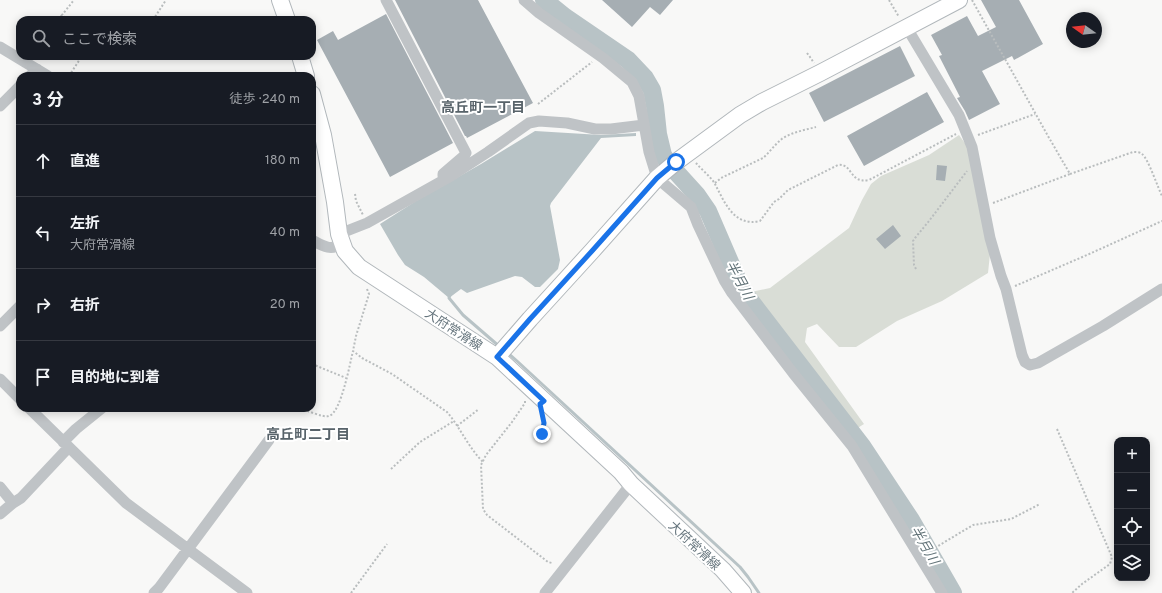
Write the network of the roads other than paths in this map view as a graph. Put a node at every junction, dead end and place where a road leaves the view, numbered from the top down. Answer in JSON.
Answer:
{"nodes":[{"id":1,"x":280,"y":0,"type":"edge"},
{"id":2,"x":386,"y":0,"type":"edge"},
{"id":3,"x":524,"y":0,"type":"edge"},
{"id":4,"x":959,"y":0,"type":"edge"},
{"id":5,"x":286,"y":16,"type":"edge"},
{"id":6,"x":906,"y":28,"type":"junction"},
{"id":7,"x":0,"y":47,"type":"edge"},
{"id":8,"x":16,"y":59,"type":"edge"},
{"id":9,"x":17,"y":60,"type":"edge"},
{"id":10,"x":301,"y":60,"type":"edge"},
{"id":11,"x":33,"y":72,"type":"edge"},
{"id":12,"x":305,"y":72,"type":"edge"},
{"id":13,"x":16,"y":90,"type":"edge"},
{"id":14,"x":0,"y":106,"type":"edge"},
{"id":15,"x":316,"y":109,"type":"edge"},
{"id":16,"x":644,"y":125,"type":"junction"},
{"id":17,"x":671,"y":167,"type":"junction"},
{"id":18,"x":442,"y":181,"type":"junction"},
{"id":19,"x":340,"y":239,"type":"junction"},
{"id":20,"x":316,"y":242,"type":"edge"},
{"id":21,"x":1162,"y":289,"type":"edge"},
{"id":22,"x":16,"y":310,"type":"edge"},
{"id":23,"x":0,"y":326,"type":"edge"},
{"id":24,"x":497,"y":357,"type":"junction"},
{"id":25,"x":0,"y":379,"type":"edge"},
{"id":26,"x":16,"y":395,"type":"edge"},
{"id":27,"x":33,"y":412,"type":"edge"},
{"id":28,"x":97,"y":412,"type":"edge"},
{"id":29,"x":269,"y":440,"type":"dead end"},
{"id":30,"x":66,"y":444,"type":"junction"},
{"id":31,"x":630,"y":484,"type":"junction"},
{"id":32,"x":0,"y":487,"type":"edge"},
{"id":33,"x":13,"y":503,"type":"junction"},
{"id":34,"x":0,"y":514,"type":"edge"},
{"id":35,"x":188,"y":550,"type":"junction"},
{"id":36,"x":741,"y":592,"type":"edge"},
{"id":37,"x":154,"y":593,"type":"edge"},
{"id":38,"x":247,"y":593,"type":"edge"},
{"id":39,"x":545,"y":593,"type":"edge"},
{"id":40,"x":942,"y":593,"type":"edge"}],
"edges":[{"from":1,"to":5,"type":"main road"},
{"from":2,"to":18,"type":"street"},
{"from":3,"to":16,"type":"street"},
{"from":4,"to":6,"type":"main road"},
{"from":6,"to":17,"type":"main road"},
{"from":6,"to":21,"type":"street"},
{"from":7,"to":8,"type":"street"},
{"from":9,"to":11,"type":"street"},
{"from":10,"to":12,"type":"main road"},
{"from":13,"to":14,"type":"street"},
{"from":15,"to":19,"type":"main road","name":"大府常滑線"},
{"from":16,"to":17,"type":"street"},
{"from":16,"to":18,"type":"street"},
{"from":17,"to":24,"type":"main road"},
{"from":17,"to":40,"type":"street"},
{"from":18,"to":19,"type":"street"},
{"from":19,"to":20,"type":"street"},
{"from":19,"to":24,"type":"main road","name":"大府常滑線"},
{"from":22,"to":23,"type":"street"},
{"from":24,"to":31,"type":"main road","name":"大府常滑線"},
{"from":25,"to":26,"type":"street"},
{"from":27,"to":30,"type":"street"},
{"from":28,"to":30,"type":"street"},
{"from":29,"to":35,"type":"street"},
{"from":30,"to":33,"type":"street"},
{"from":30,"to":35,"type":"street"},
{"from":31,"to":36,"type":"main road","name":"大府常滑線"},
{"from":31,"to":39,"type":"street"},
{"from":32,"to":33,"type":"street"},
{"from":33,"to":34,"type":"street"},
{"from":35,"to":37,"type":"street"},
{"from":35,"to":38,"type":"street"}]}
